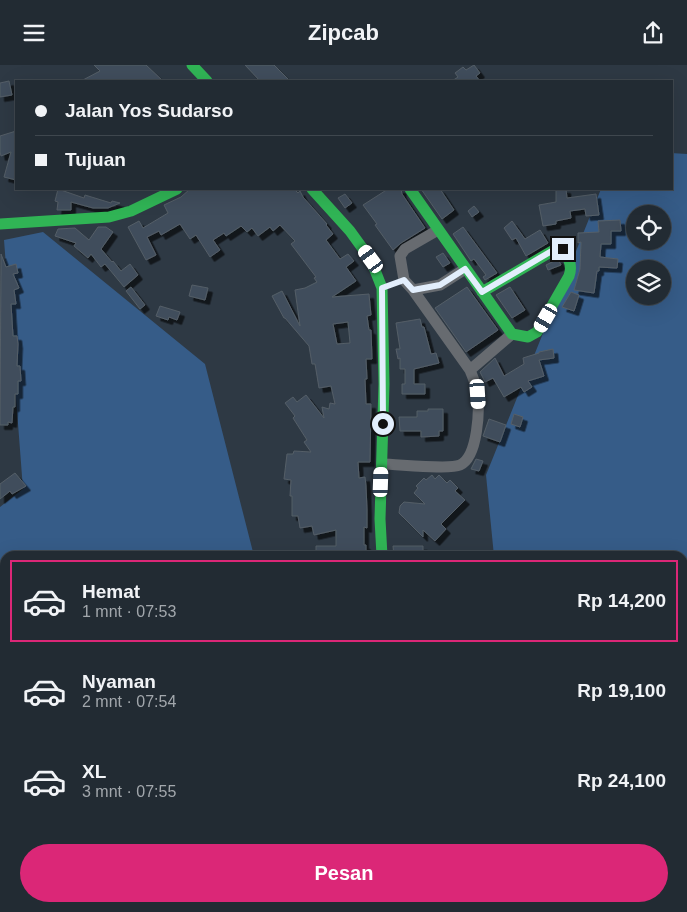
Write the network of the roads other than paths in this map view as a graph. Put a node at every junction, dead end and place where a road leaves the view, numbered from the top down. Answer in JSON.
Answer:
{"nodes":[{"id":1,"x":192,"y":65,"type":"edge"},
{"id":2,"x":205,"y":80,"type":"edge"},
{"id":3,"x":175,"y":190,"type":"edge"},
{"id":4,"x":313,"y":190,"type":"edge"},
{"id":5,"x":411,"y":190,"type":"edge"},
{"id":6,"x":0,"y":224,"type":"edge"},
{"id":7,"x":438,"y":230,"type":"junction"},
{"id":8,"x":465,"y":269,"type":"junction"},
{"id":9,"x":404,"y":280,"type":"junction"},
{"id":10,"x":382,"y":288,"type":"junction"},
{"id":11,"x":413,"y":290,"type":"junction"},
{"id":12,"x":482,"y":292,"type":"junction"},
{"id":13,"x":512,"y":334,"type":"junction"},
{"id":14,"x":470,"y":370,"type":"junction"},
{"id":15,"x":382,"y":463,"type":"junction"},
{"id":16,"x":382,"y":551,"type":"edge"}],
"edges":[{"from":1,"to":2,"type":"main road"},
{"from":3,"to":6,"type":"main road"},
{"from":4,"to":10,"type":"main road"},
{"from":5,"to":7,"type":"main road"},
{"from":7,"to":8,"type":"main road"},
{"from":7,"to":9,"type":"street"},
{"from":8,"to":11,"type":"street"},
{"from":8,"to":12,"type":"main road"},
{"from":9,"to":10,"type":"street"},
{"from":9,"to":11,"type":"street"},
{"from":10,"to":15,"type":"main road"},
{"from":11,"to":14,"type":"street"},
{"from":12,"to":13,"type":"main road"},
{"from":12,"to":13,"type":"main road"},
{"from":13,"to":14,"type":"street"},
{"from":14,"to":15,"type":"street"},
{"from":15,"to":16,"type":"main road"}]}
